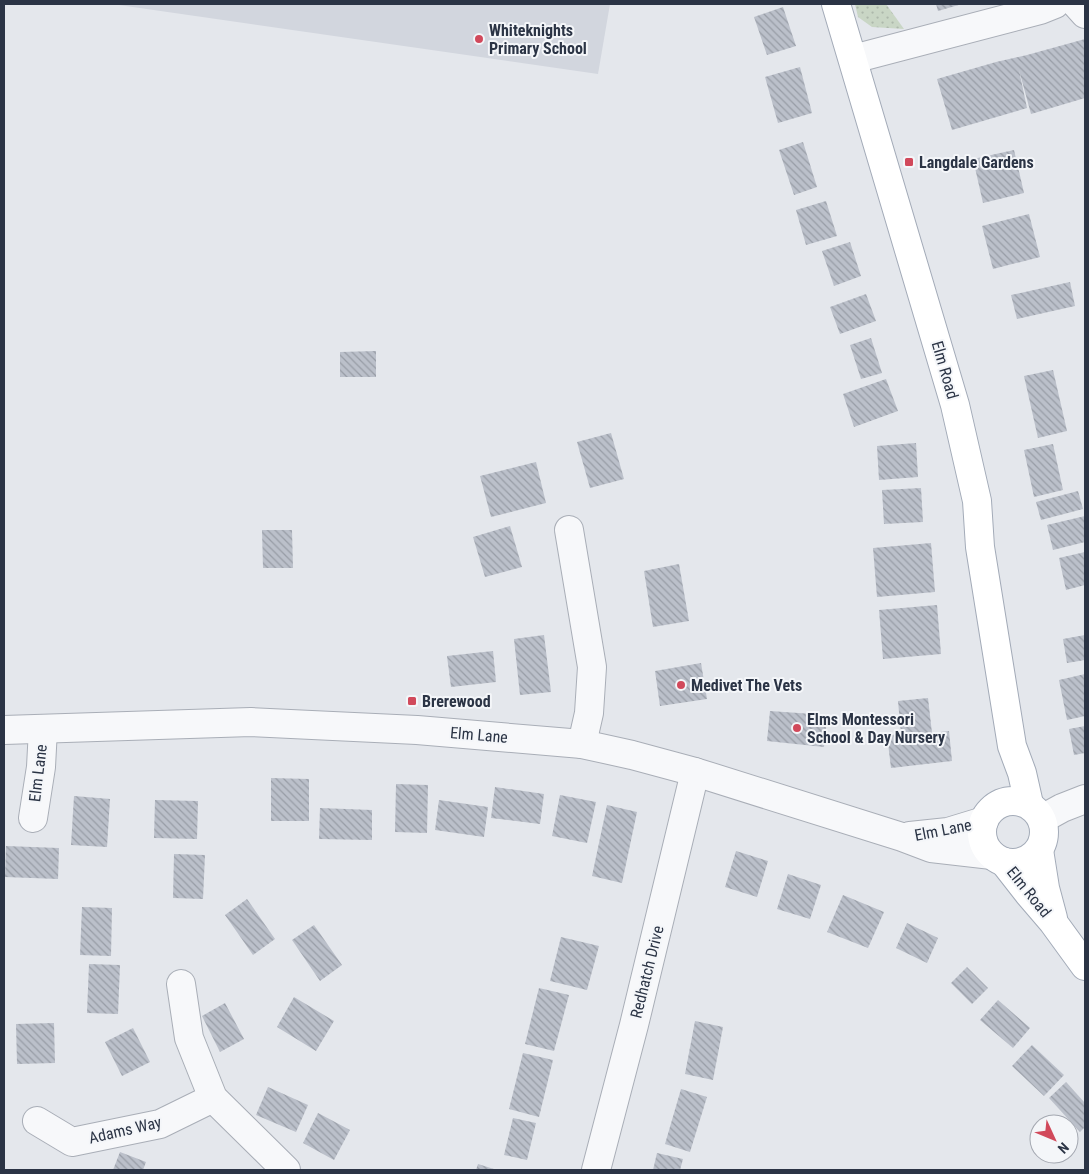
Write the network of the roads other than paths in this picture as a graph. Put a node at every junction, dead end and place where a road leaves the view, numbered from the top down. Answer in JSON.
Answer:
{"nodes":[{"id":1,"x":836,"y":4,"type":"edge"},
{"id":2,"x":1054,"y":4,"type":"edge"},
{"id":3,"x":1076,"y":4,"type":"edge"},
{"id":4,"x":1085,"y":14,"type":"edge"},
{"id":5,"x":853,"y":59,"type":"junction"},
{"id":6,"x":570,"y":530,"type":"dead end"},
{"id":7,"x":43,"y":728,"type":"junction"},
{"id":8,"x":4,"y":730,"type":"edge"},
{"id":9,"x":582,"y":744,"type":"junction"},
{"id":10,"x":1012,"y":746,"type":"junction"},
{"id":11,"x":696,"y":772,"type":"junction"},
{"id":12,"x":1085,"y":799,"type":"edge"},
{"id":13,"x":1036,"y":811,"type":"junction"},
{"id":14,"x":991,"y":813,"type":"junction"},
{"id":15,"x":33,"y":818,"type":"dead end"},
{"id":16,"x":902,"y":837,"type":"junction"},
{"id":17,"x":1039,"y":850,"type":"junction"},
{"id":18,"x":998,"y":858,"type":"junction"},
{"id":19,"x":1054,"y":922,"type":"junction"},
{"id":20,"x":1085,"y":966,"type":"edge"},
{"id":21,"x":181,"y":984,"type":"dead end"},
{"id":22,"x":213,"y":1098,"type":"junction"},
{"id":23,"x":38,"y":1121,"type":"dead end"},
{"id":24,"x":286,"y":1170,"type":"edge"},
{"id":25,"x":596,"y":1170,"type":"edge"}],
"edges":[{"from":1,"to":5,"type":"main road","name":"Elm Road"},
{"from":2,"to":5,"type":"street"},
{"from":3,"to":4,"type":"street"},
{"from":5,"to":10,"type":"main road","name":"Elm Road"},
{"from":6,"to":9,"type":"street"},
{"from":7,"to":8,"type":"street","name":"Elm Lane"},
{"from":7,"to":9,"type":"street","name":"Elm Lane"},
{"from":7,"to":15,"type":"street","name":"Elm Lane"},
{"from":9,"to":11,"type":"street","name":"Elm Lane"},
{"from":10,"to":13,"type":"main road","name":"Elm Road"},
{"from":10,"to":14,"type":"main road","name":"Elm Road"},
{"from":11,"to":16,"type":"street","name":"Elm Lane"},
{"from":11,"to":25,"type":"street","name":"Redhatch Drive"},
{"from":12,"to":13,"type":"street"},
{"from":13,"to":14,"type":"main road"},
{"from":13,"to":17,"type":"main road"},
{"from":14,"to":16,"type":"street","name":"Elm Lane"},
{"from":14,"to":18,"type":"main road"},
{"from":16,"to":18,"type":"street","name":"Elm Lane"},
{"from":17,"to":18,"type":"main road"},
{"from":17,"to":19,"type":"main road","name":"Elm Road"},
{"from":18,"to":19,"type":"main road","name":"Elm Road"},
{"from":19,"to":20,"type":"main road","name":"Elm Road"},
{"from":21,"to":22,"type":"street"},
{"from":22,"to":23,"type":"street","name":"Adams Way"},
{"from":22,"to":24,"type":"street"}]}
